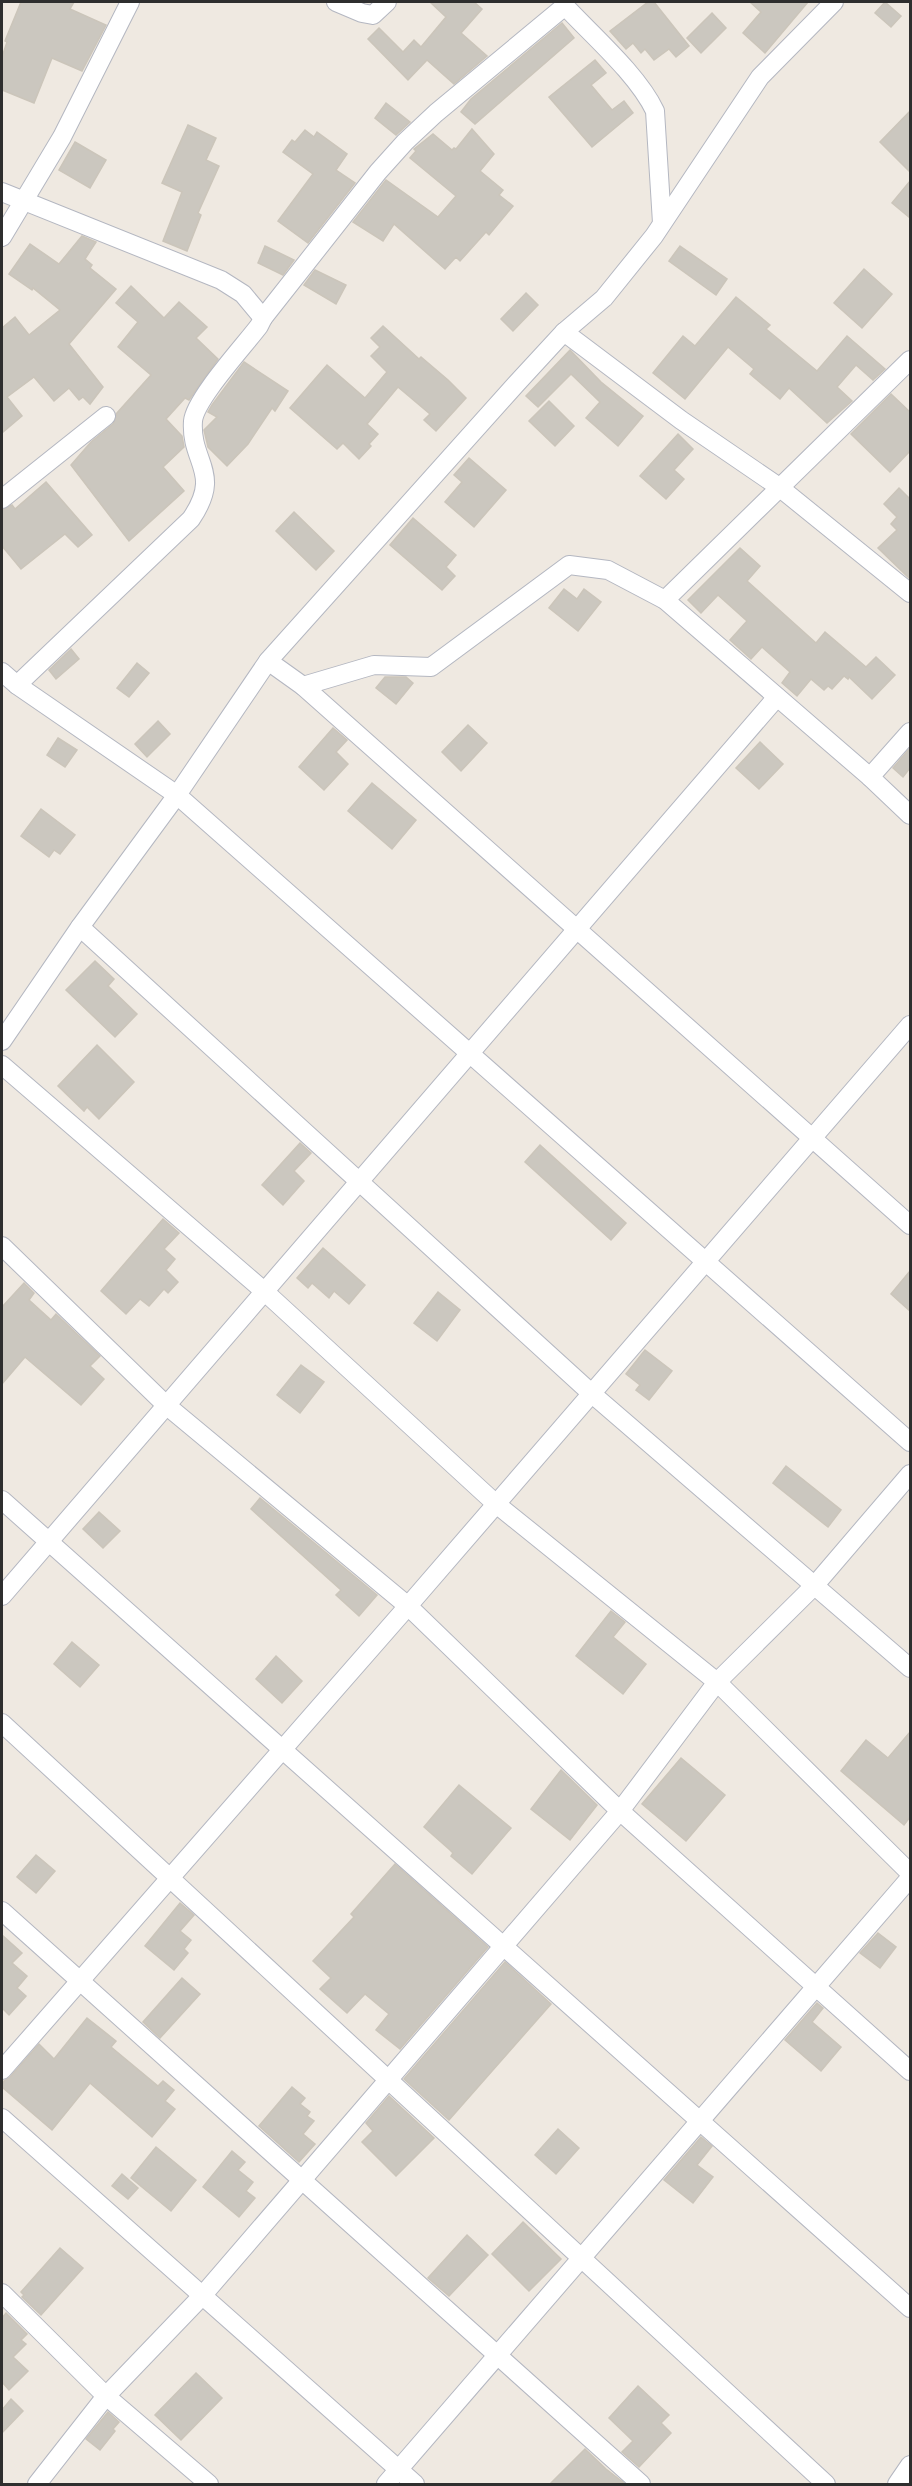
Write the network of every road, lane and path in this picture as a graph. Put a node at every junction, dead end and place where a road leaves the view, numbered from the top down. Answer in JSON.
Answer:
{"nodes":[{"id":1,"x":130,"y":2,"type":"edge"},
{"id":2,"x":336,"y":2,"type":"edge"},
{"id":3,"x":387,"y":2,"type":"edge"},
{"id":4,"x":834,"y":2,"type":"edge"},
{"id":5,"x":564,"y":4,"type":"edge"},
{"id":6,"x":2,"y":192,"type":"edge"},
{"id":7,"x":25,"y":201,"type":"junction"},
{"id":8,"x":662,"y":224,"type":"junction"},
{"id":9,"x":2,"y":237,"type":"edge"},
{"id":10,"x":263,"y":318,"type":"junction"},
{"id":11,"x":564,"y":332,"type":"junction"},
{"id":12,"x":910,"y":360,"type":"edge"},
{"id":13,"x":106,"y":416,"type":"dead end"},
{"id":14,"x":779,"y":488,"type":"junction"},
{"id":15,"x":2,"y":499,"type":"edge"},
{"id":16,"x":910,"y":594,"type":"edge"},
{"id":17,"x":665,"y":600,"type":"junction"},
{"id":18,"x":268,"y":661,"type":"junction"},
{"id":19,"x":2,"y":672,"type":"edge"},
{"id":20,"x":17,"y":685,"type":"junction"},
{"id":21,"x":303,"y":686,"type":"junction"},
{"id":22,"x":777,"y":697,"type":"junction"},
{"id":23,"x":910,"y":732,"type":"edge"},
{"id":24,"x":870,"y":777,"type":"junction"},
{"id":25,"x":177,"y":795,"type":"junction"},
{"id":26,"x":910,"y":815,"type":"edge"},
{"id":27,"x":80,"y":927,"type":"junction"},
{"id":28,"x":577,"y":929,"type":"junction"},
{"id":29,"x":910,"y":1025,"type":"edge"},
{"id":30,"x":2,"y":1041,"type":"edge"},
{"id":31,"x":470,"y":1053,"type":"junction"},
{"id":32,"x":2,"y":1065,"type":"edge"},
{"id":33,"x":813,"y":1138,"type":"junction"},
{"id":34,"x":359,"y":1181,"type":"junction"},
{"id":35,"x":910,"y":1225,"type":"edge"},
{"id":36,"x":2,"y":1246,"type":"edge"},
{"id":37,"x":705,"y":1261,"type":"junction"},
{"id":38,"x":264,"y":1291,"type":"junction"},
{"id":39,"x":591,"y":1392,"type":"junction"},
{"id":40,"x":166,"y":1405,"type":"junction"},
{"id":41,"x":910,"y":1442,"type":"edge"},
{"id":42,"x":910,"y":1474,"type":"edge"},
{"id":43,"x":2,"y":1500,"type":"edge"},
{"id":44,"x":495,"y":1503,"type":"junction"},
{"id":45,"x":48,"y":1541,"type":"junction"},
{"id":46,"x":815,"y":1585,"type":"junction"},
{"id":47,"x":2,"y":1596,"type":"edge"},
{"id":48,"x":408,"y":1606,"type":"junction"},
{"id":49,"x":910,"y":1668,"type":"edge"},
{"id":50,"x":717,"y":1682,"type":"junction"},
{"id":51,"x":2,"y":1722,"type":"edge"},
{"id":52,"x":281,"y":1749,"type":"junction"},
{"id":53,"x":620,"y":1811,"type":"junction"},
{"id":54,"x":910,"y":1873,"type":"edge"},
{"id":55,"x":169,"y":1878,"type":"junction"},
{"id":56,"x":910,"y":1878,"type":"edge"},
{"id":57,"x":2,"y":1911,"type":"edge"},
{"id":58,"x":504,"y":1946,"type":"junction"},
{"id":59,"x":80,"y":1981,"type":"junction"},
{"id":60,"x":816,"y":1987,"type":"junction"},
{"id":61,"x":2,"y":2070,"type":"edge"},
{"id":62,"x":910,"y":2071,"type":"edge"},
{"id":63,"x":388,"y":2080,"type":"junction"},
{"id":64,"x":2,"y":2118,"type":"edge"},
{"id":65,"x":701,"y":2121,"type":"junction"},
{"id":66,"x":302,"y":2180,"type":"junction"},
{"id":67,"x":582,"y":2259,"type":"junction"},
{"id":68,"x":2,"y":2293,"type":"edge"},
{"id":69,"x":202,"y":2296,"type":"junction"},
{"id":70,"x":910,"y":2308,"type":"edge"},
{"id":71,"x":498,"y":2356,"type":"junction"},
{"id":72,"x":106,"y":2396,"type":"junction"},
{"id":73,"x":910,"y":2465,"type":"edge"},
{"id":74,"x":399,"y":2470,"type":"junction"},
{"id":75,"x":37,"y":2484,"type":"edge"},
{"id":76,"x":209,"y":2484,"type":"edge"},
{"id":77,"x":386,"y":2484,"type":"edge"},
{"id":78,"x":416,"y":2484,"type":"edge"},
{"id":79,"x":641,"y":2484,"type":"edge"},
{"id":80,"x":826,"y":2484,"type":"edge"},
{"id":81,"x":897,"y":2484,"type":"edge"}],
"edges":[{"from":1,"to":7,"type":"street"},
{"from":2,"to":3,"type":"street"},
{"from":4,"to":8,"type":"street"},
{"from":5,"to":8,"type":"street"},
{"from":5,"to":10,"type":"street"},
{"from":6,"to":7,"type":"street"},
{"from":7,"to":9,"type":"street"},
{"from":7,"to":10,"type":"street"},
{"from":8,"to":11,"type":"street"},
{"from":10,"to":20,"type":"street"},
{"from":11,"to":14,"type":"street"},
{"from":11,"to":18,"type":"street"},
{"from":12,"to":14,"type":"street"},
{"from":13,"to":15,"type":"street"},
{"from":14,"to":16,"type":"street"},
{"from":14,"to":17,"type":"street"},
{"from":17,"to":21,"type":"street"},
{"from":17,"to":22,"type":"street"},
{"from":18,"to":21,"type":"street"},
{"from":18,"to":25,"type":"street"},
{"from":19,"to":20,"type":"street"},
{"from":20,"to":25,"type":"street"},
{"from":21,"to":28,"type":"street"},
{"from":22,"to":24,"type":"street"},
{"from":22,"to":28,"type":"street"},
{"from":23,"to":24,"type":"street"},
{"from":24,"to":26,"type":"street"},
{"from":25,"to":27,"type":"street"},
{"from":25,"to":31,"type":"street"},
{"from":27,"to":30,"type":"street"},
{"from":27,"to":34,"type":"street"},
{"from":28,"to":31,"type":"street"},
{"from":28,"to":33,"type":"street"},
{"from":29,"to":33,"type":"street"},
{"from":31,"to":34,"type":"street"},
{"from":31,"to":37,"type":"street"},
{"from":32,"to":38,"type":"street"},
{"from":33,"to":35,"type":"street"},
{"from":33,"to":37,"type":"street"},
{"from":34,"to":38,"type":"street"},
{"from":34,"to":39,"type":"street"},
{"from":36,"to":40,"type":"street"},
{"from":37,"to":39,"type":"street"},
{"from":37,"to":41,"type":"street"},
{"from":38,"to":40,"type":"street"},
{"from":38,"to":44,"type":"street"},
{"from":39,"to":44,"type":"street"},
{"from":39,"to":46,"type":"street"},
{"from":40,"to":45,"type":"street"},
{"from":40,"to":48,"type":"street"},
{"from":42,"to":46,"type":"street"},
{"from":43,"to":45,"type":"street"},
{"from":44,"to":48,"type":"street"},
{"from":44,"to":50,"type":"street"},
{"from":45,"to":47,"type":"street"},
{"from":45,"to":52,"type":"street"},
{"from":46,"to":49,"type":"street"},
{"from":46,"to":50,"type":"street"},
{"from":48,"to":52,"type":"street"},
{"from":48,"to":53,"type":"street"},
{"from":50,"to":53,"type":"street"},
{"from":50,"to":54,"type":"street"},
{"from":51,"to":55,"type":"street"},
{"from":52,"to":55,"type":"street"},
{"from":52,"to":58,"type":"street"},
{"from":53,"to":58,"type":"street"},
{"from":53,"to":60,"type":"street"},
{"from":55,"to":59,"type":"street"},
{"from":55,"to":63,"type":"street"},
{"from":56,"to":60,"type":"street"},
{"from":57,"to":59,"type":"street"},
{"from":58,"to":63,"type":"street"},
{"from":58,"to":65,"type":"street"},
{"from":59,"to":61,"type":"street"},
{"from":59,"to":66,"type":"street"},
{"from":60,"to":62,"type":"street"},
{"from":60,"to":65,"type":"street"},
{"from":63,"to":66,"type":"street"},
{"from":63,"to":67,"type":"street"},
{"from":64,"to":69,"type":"street"},
{"from":65,"to":67,"type":"street"},
{"from":65,"to":70,"type":"street"},
{"from":66,"to":69,"type":"street"},
{"from":66,"to":71,"type":"street"},
{"from":67,"to":71,"type":"street"},
{"from":67,"to":80,"type":"street"},
{"from":68,"to":72,"type":"street"},
{"from":69,"to":72,"type":"street"},
{"from":69,"to":74,"type":"street"},
{"from":71,"to":74,"type":"street"},
{"from":71,"to":79,"type":"street"},
{"from":72,"to":75,"type":"street"},
{"from":72,"to":76,"type":"street"},
{"from":73,"to":81,"type":"street"},
{"from":74,"to":77,"type":"street"},
{"from":74,"to":78,"type":"street"}]}
